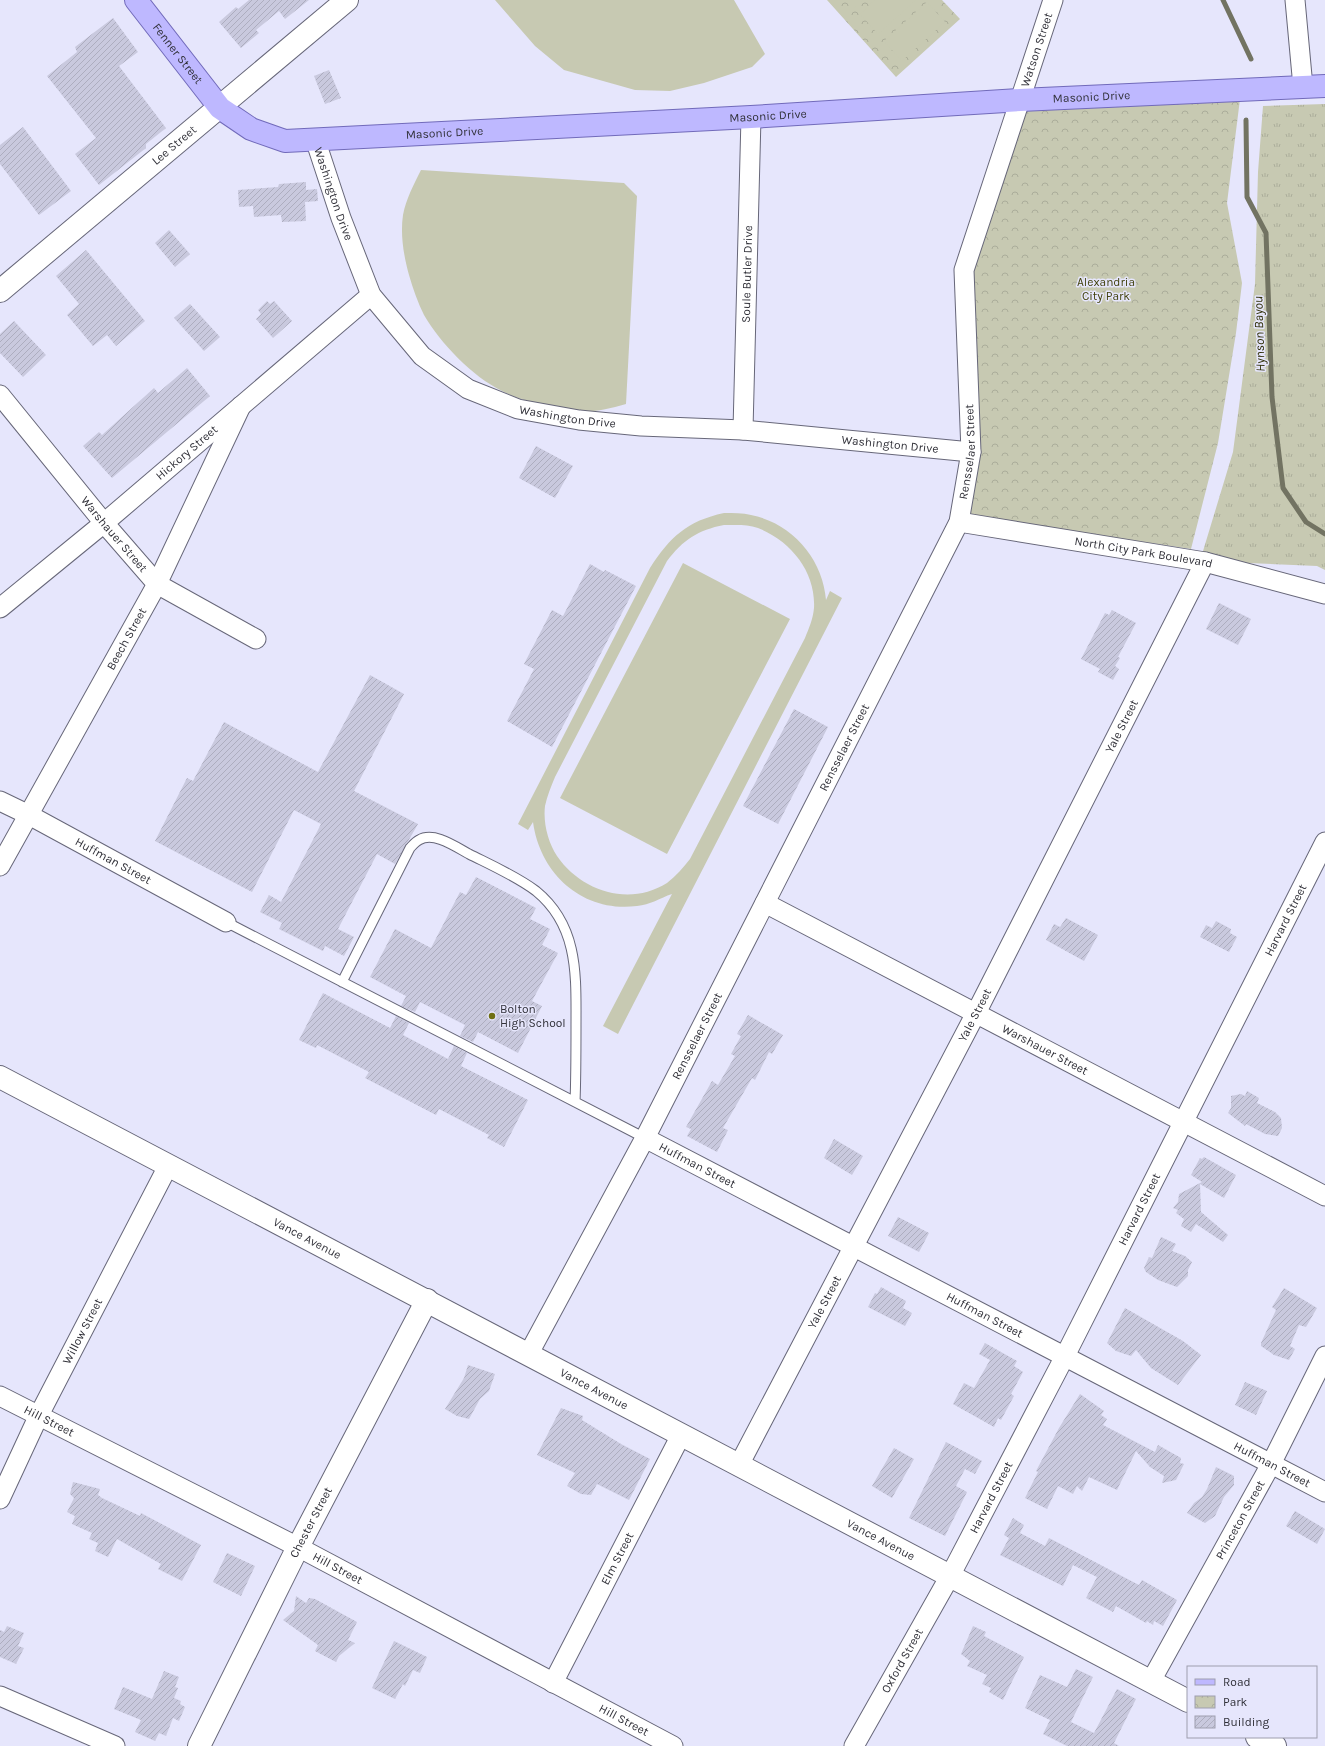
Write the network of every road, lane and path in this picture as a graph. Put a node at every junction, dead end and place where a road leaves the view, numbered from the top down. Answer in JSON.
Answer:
{"nodes":[{"id":1,"x":136,"y":0,"type":"edge"},
{"id":2,"x":347,"y":0,"type":"edge"},
{"id":3,"x":1053,"y":0,"type":"edge"},
{"id":4,"x":1295,"y":0,"type":"edge"},
{"id":5,"x":1325,"y":86,"type":"edge"},
{"id":6,"x":1303,"y":87,"type":"junction"},
{"id":7,"x":1020,"y":100,"type":"junction"},
{"id":8,"x":220,"y":108,"type":"junction"},
{"id":9,"x":751,"y":117,"type":"junction"},
{"id":10,"x":315,"y":139,"type":"junction"},
{"id":11,"x":0,"y":291,"type":"edge"},
{"id":12,"x":371,"y":295,"type":"junction"},
{"id":13,"x":0,"y":395,"type":"edge"},
{"id":14,"x":241,"y":406,"type":"junction"},
{"id":15,"x":743,"y":430,"type":"junction"},
{"id":16,"x":971,"y":452,"type":"junction"},
{"id":17,"x":959,"y":522,"type":"junction"},
{"id":18,"x":104,"y":523,"type":"junction"},
{"id":19,"x":1206,"y":562,"type":"junction"},
{"id":20,"x":157,"y":584,"type":"junction"},
{"id":21,"x":1325,"y":594,"type":"edge"},
{"id":22,"x":0,"y":608,"type":"edge"},
{"id":23,"x":256,"y":639,"type":"dead end"},
{"id":24,"x":0,"y":801,"type":"edge"},
{"id":25,"x":29,"y":815,"type":"junction"},
{"id":26,"x":1325,"y":842,"type":"edge"},
{"id":27,"x":0,"y":866,"type":"edge"},
{"id":28,"x":765,"y":903,"type":"junction"},
{"id":29,"x":226,"y":922,"type":"joint"},
{"id":30,"x":342,"y":982,"type":"junction"},
{"id":31,"x":976,"y":1013,"type":"junction"},
{"id":32,"x":0,"y":1078,"type":"edge"},
{"id":33,"x":575,"y":1102,"type":"junction"},
{"id":34,"x":1182,"y":1122,"type":"junction"},
{"id":35,"x":645,"y":1138,"type":"junction"},
{"id":36,"x":168,"y":1166,"type":"junction"},
{"id":37,"x":1325,"y":1196,"type":"edge"},
{"id":38,"x":853,"y":1246,"type":"junction"},
{"id":39,"x":427,"y":1300,"type":"junction"},
{"id":40,"x":528,"y":1355,"type":"junction"},
{"id":41,"x":1065,"y":1356,"type":"junction"},
{"id":42,"x":1325,"y":1356,"type":"edge"},
{"id":43,"x":0,"y":1396,"type":"edge"},
{"id":44,"x":39,"y":1415,"type":"junction"},
{"id":45,"x":681,"y":1435,"type":"junction"},
{"id":46,"x":1271,"y":1464,"type":"junction"},
{"id":47,"x":739,"y":1465,"type":"junction"},
{"id":48,"x":1325,"y":1492,"type":"edge"},
{"id":49,"x":0,"y":1499,"type":"edge"},
{"id":50,"x":298,"y":1548,"type":"junction"},
{"id":51,"x":950,"y":1576,"type":"junction"},
{"id":52,"x":1151,"y":1681,"type":"junction"},
{"id":53,"x":553,"y":1683,"type":"junction"},
{"id":54,"x":0,"y":1696,"type":"edge"},
{"id":55,"x":1187,"y":1699,"type":"edge"},
{"id":56,"x":1259,"y":1738,"type":"edge"},
{"id":57,"x":116,"y":1746,"type":"edge"},
{"id":58,"x":198,"y":1746,"type":"edge"},
{"id":59,"x":673,"y":1746,"type":"edge"},
{"id":60,"x":854,"y":1746,"type":"edge"},
{"id":61,"x":1275,"y":1746,"type":"edge"}],
"edges":[{"from":1,"to":8,"type":"main road","name":"Fenner Street"},
{"from":2,"to":8,"type":"street","name":"Lee Street"},
{"from":3,"to":7,"type":"street","name":"Watson Street"},
{"from":4,"to":6,"type":"street"},
{"from":5,"to":6,"type":"main road","name":"Masonic Drive"},
{"from":6,"to":7,"type":"main road","name":"Masonic Drive"},
{"from":7,"to":9,"type":"main road","name":"Masonic Drive"},
{"from":7,"to":16,"type":"street","name":"Rensselaer Street"},
{"from":8,"to":10,"type":"main road","name":"Masonic Drive"},
{"from":8,"to":11,"type":"street","name":"Lee Street"},
{"from":9,"to":10,"type":"main road","name":"Masonic Drive"},
{"from":9,"to":15,"type":"street","name":"Soule Butler Drive"},
{"from":10,"to":12,"type":"street","name":"Washington Drive"},
{"from":12,"to":14,"type":"street","name":"Hickory Street"},
{"from":12,"to":15,"type":"street","name":"Washington Drive"},
{"from":13,"to":18,"type":"street","name":"Warshauer Street"},
{"from":14,"to":18,"type":"street","name":"Hickory Street"},
{"from":14,"to":20,"type":"street","name":"Beech Street"},
{"from":15,"to":16,"type":"street","name":"Washington Drive"},
{"from":16,"to":17,"type":"street","name":"Rensselaer Street"},
{"from":17,"to":19,"type":"street","name":"North City Park Boulevard"},
{"from":17,"to":28,"type":"street","name":"Rensselaer Street"},
{"from":18,"to":20,"type":"street","name":"Warshauer Street"},
{"from":18,"to":22,"type":"street","name":"Hickory Street"},
{"from":19,"to":21,"type":"street","name":"North City Park Boulevard"},
{"from":19,"to":31,"type":"street","name":"Yale Street"},
{"from":20,"to":23,"type":"street","name":"Warshauer Street"},
{"from":20,"to":25,"type":"street","name":"Beech Street"},
{"from":24,"to":25,"type":"street","name":"Huffman Street"},
{"from":25,"to":27,"type":"street","name":"Beech Street"},
{"from":25,"to":29,"type":"street","name":"Huffman Street"},
{"from":26,"to":34,"type":"street","name":"Harvard Street"},
{"from":28,"to":31,"type":"street","name":"Warshauer Street"},
{"from":28,"to":35,"type":"street","name":"Rensselaer Street"},
{"from":29,"to":30,"type":"lane"},
{"from":30,"to":33,"type":"lane"},
{"from":30,"to":33,"type":"lane"},
{"from":31,"to":34,"type":"street","name":"Warshauer Street"},
{"from":31,"to":38,"type":"street","name":"Yale Street"},
{"from":32,"to":36,"type":"street","name":"Vance Avenue"},
{"from":33,"to":35,"type":"lane"},
{"from":34,"to":37,"type":"street","name":"Warshauer Street"},
{"from":34,"to":41,"type":"street","name":"Harvard Street"},
{"from":35,"to":38,"type":"street","name":"Huffman Street"},
{"from":35,"to":40,"type":"street","name":"Rensselaer Street"},
{"from":36,"to":39,"type":"street","name":"Vance Avenue"},
{"from":36,"to":44,"type":"street","name":"Willow Street"},
{"from":38,"to":41,"type":"street","name":"Huffman Street"},
{"from":38,"to":47,"type":"street","name":"Yale Street"},
{"from":39,"to":40,"type":"street","name":"Vance Avenue"},
{"from":39,"to":50,"type":"street","name":"Chester Street"},
{"from":40,"to":45,"type":"street","name":"Vance Avenue"},
{"from":41,"to":46,"type":"street","name":"Huffman Street"},
{"from":41,"to":51,"type":"street","name":"Harvard Street"},
{"from":42,"to":46,"type":"street","name":"Princeton Street"},
{"from":43,"to":44,"type":"street","name":"Hill Street"},
{"from":44,"to":49,"type":"street","name":"Willow Street"},
{"from":44,"to":50,"type":"street","name":"Hill Street"},
{"from":45,"to":47,"type":"street","name":"Vance Avenue"},
{"from":45,"to":53,"type":"street","name":"Elm Street"},
{"from":46,"to":48,"type":"street","name":"Huffman Street"},
{"from":46,"to":52,"type":"street","name":"Princeton Street"},
{"from":47,"to":51,"type":"street","name":"Vance Avenue"},
{"from":50,"to":53,"type":"street","name":"Hill Street"},
{"from":50,"to":58,"type":"street","name":"Chester Street"},
{"from":51,"to":52,"type":"street","name":"Vance Avenue"},
{"from":51,"to":60,"type":"street","name":"Oxford Street"},
{"from":52,"to":55,"type":"street","name":"Vance Avenue"},
{"from":53,"to":59,"type":"street","name":"Hill Street"},
{"from":54,"to":57,"type":"street"},
{"from":56,"to":61,"type":"street"}]}
